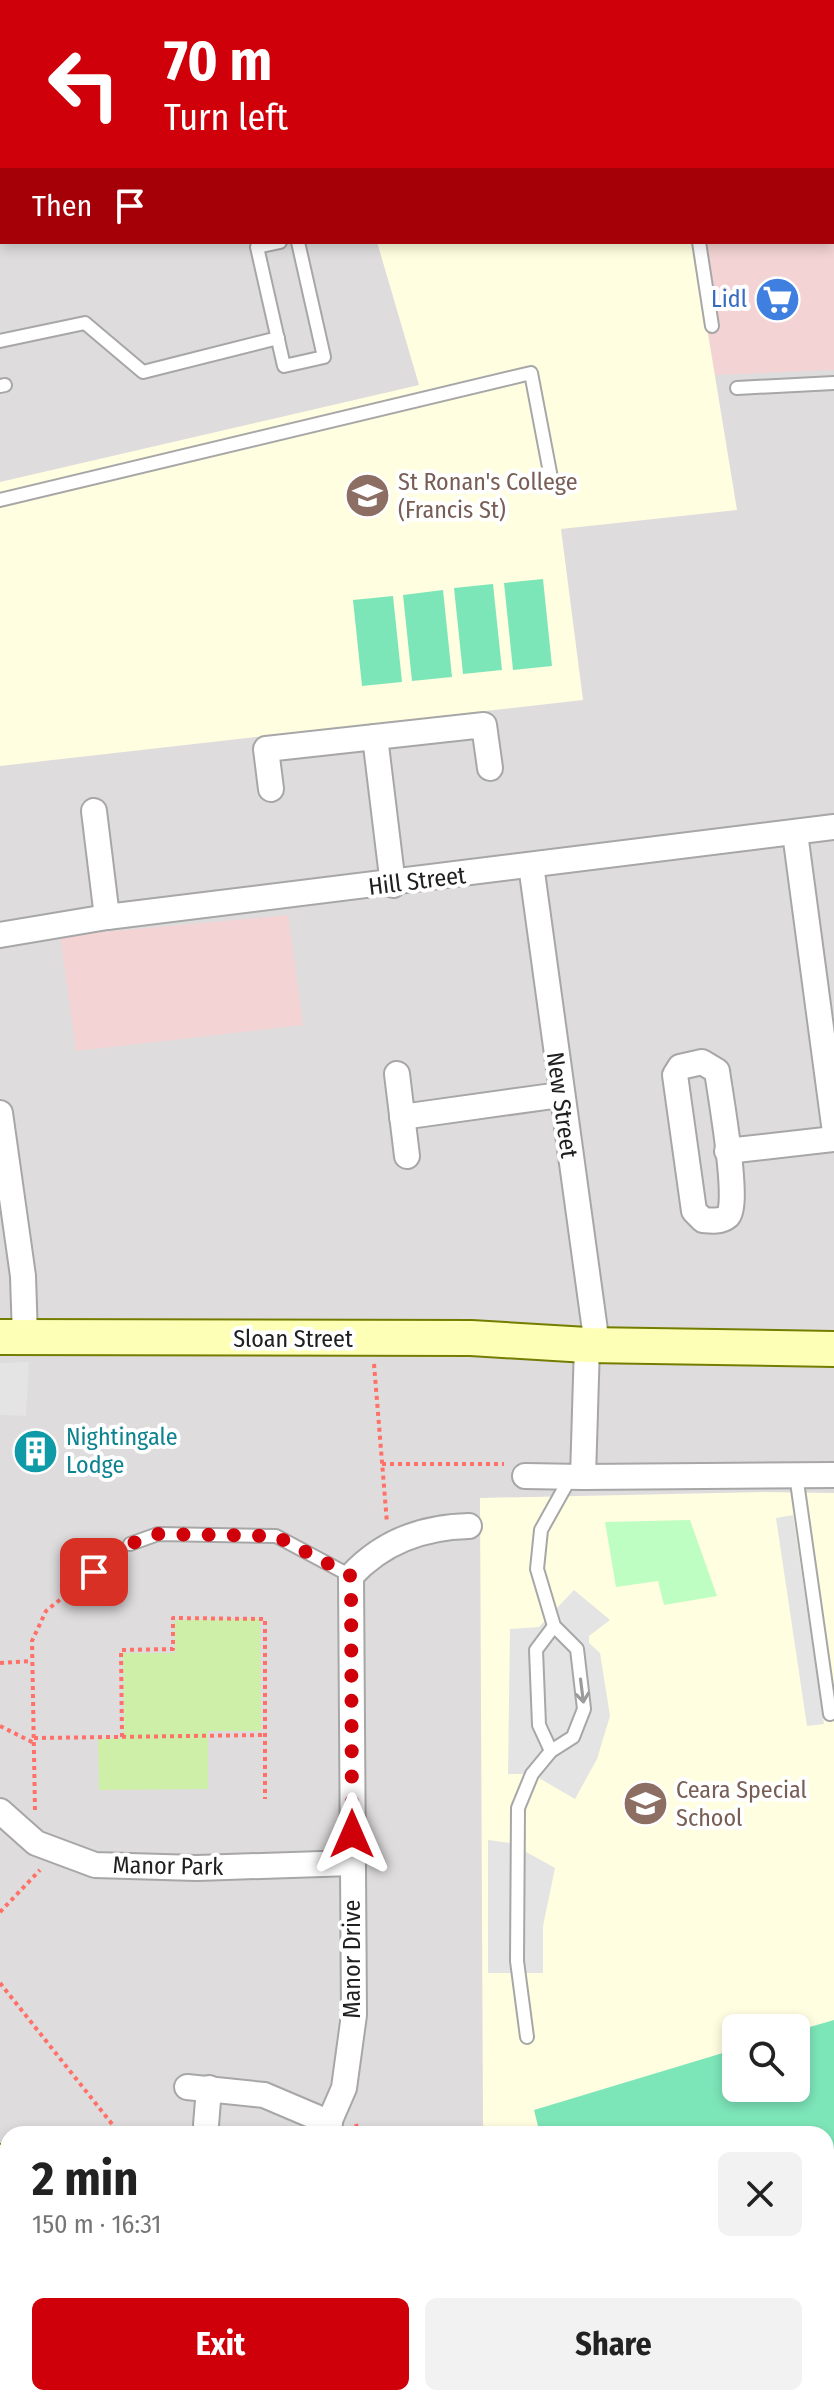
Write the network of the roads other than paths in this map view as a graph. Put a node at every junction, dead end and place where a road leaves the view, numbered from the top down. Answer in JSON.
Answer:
{"nodes":[{"id":1,"x":271,"y":244,"type":"edge"},
{"id":2,"x":298,"y":244,"type":"edge"},
{"id":3,"x":699,"y":244,"type":"edge"},
{"id":4,"x":712,"y":326,"type":"dead end"},
{"id":5,"x":278,"y":338,"type":"junction"},
{"id":6,"x":0,"y":341,"type":"edge"},
{"id":7,"x":834,"y":383,"type":"edge"},
{"id":8,"x":737,"y":388,"type":"dead end"},
{"id":9,"x":552,"y":483,"type":"dead end"},
{"id":10,"x":0,"y":500,"type":"edge"},
{"id":11,"x":375,"y":737,"type":"junction"},
{"id":12,"x":490,"y":768,"type":"dead end"},
{"id":13,"x":271,"y":789,"type":"dead end"},
{"id":14,"x":94,"y":811,"type":"dead end"},
{"id":15,"x":834,"y":827,"type":"edge"},
{"id":16,"x":795,"y":833,"type":"junction"},
{"id":17,"x":531,"y":865,"type":"junction"},
{"id":18,"x":393,"y":885,"type":"junction"},
{"id":19,"x":107,"y":917,"type":"junction"},
{"id":20,"x":0,"y":935,"type":"edge"},
{"id":21,"x":397,"y":1074,"type":"dead end"},
{"id":22,"x":560,"y":1095,"type":"junction"},
{"id":23,"x":402,"y":1117,"type":"junction"},
{"id":24,"x":834,"y":1125,"type":"edge"},
{"id":25,"x":1,"y":1128,"type":"edge"},
{"id":26,"x":834,"y":1139,"type":"edge"},
{"id":27,"x":727,"y":1151,"type":"junction"},
{"id":28,"x":407,"y":1156,"type":"dead end"},
{"id":29,"x":12,"y":1337,"type":"edge"},
{"id":30,"x":592,"y":1345,"type":"junction"},
{"id":31,"x":834,"y":1349,"type":"edge"},
{"id":32,"x":796,"y":1475,"type":"junction"},
{"id":33,"x":834,"y":1475,"type":"edge"},
{"id":34,"x":525,"y":1476,"type":"road end"},
{"id":35,"x":577,"y":1476,"type":"junction"},
{"id":36,"x":469,"y":1526,"type":"dead end"},
{"id":37,"x":130,"y":1544,"type":"road end"},
{"id":38,"x":351,"y":1576,"type":"junction"},
{"id":39,"x":554,"y":1626,"type":"junction"},
{"id":40,"x":830,"y":1714,"type":"dead end"},
{"id":41,"x":551,"y":1751,"type":"junction"},
{"id":42,"x":0,"y":1811,"type":"edge"},
{"id":43,"x":352,"y":1863,"type":"junction"},
{"id":44,"x":527,"y":2037,"type":"dead end"},
{"id":45,"x":206,"y":2125,"type":"dead end"},
{"id":46,"x":323,"y":2126,"type":"edge"},
{"id":47,"x":328,"y":2126,"type":"edge"}],
"edges":[{"from":1,"to":5,"type":"lane"},
{"from":2,"to":5,"type":"lane"},
{"from":3,"to":4,"type":"lane"},
{"from":5,"to":6,"type":"lane"},
{"from":7,"to":8,"type":"lane"},
{"from":9,"to":10,"type":"lane"},
{"from":11,"to":12,"type":"street"},
{"from":11,"to":13,"type":"street"},
{"from":11,"to":18,"type":"street"},
{"from":14,"to":19,"type":"street"},
{"from":15,"to":16,"type":"street","name":"Hill Street"},
{"from":16,"to":17,"type":"street","name":"Hill Street"},
{"from":16,"to":24,"type":"street"},
{"from":17,"to":18,"type":"street","name":"Hill Street"},
{"from":17,"to":22,"type":"street","name":"New Street"},
{"from":18,"to":19,"type":"street","name":"Hill Street"},
{"from":19,"to":20,"type":"street","name":"Hill Street"},
{"from":21,"to":23,"type":"street"},
{"from":22,"to":23,"type":"street"},
{"from":22,"to":30,"type":"street","name":"New Street"},
{"from":23,"to":28,"type":"street"},
{"from":25,"to":29,"type":"street"},
{"from":26,"to":27,"type":"street"},
{"from":27,"to":27,"type":"street"},
{"from":29,"to":30,"type":"street","name":"Sloan Street"},
{"from":30,"to":31,"type":"street","name":"Sloan Street"},
{"from":30,"to":35,"type":"street"},
{"from":32,"to":33,"type":"street"},
{"from":32,"to":35,"type":"street"},
{"from":32,"to":40,"type":"lane"},
{"from":34,"to":35,"type":"street"},
{"from":35,"to":39,"type":"lane"},
{"from":36,"to":38,"type":"street"},
{"from":37,"to":38,"type":"lane"},
{"from":38,"to":43,"type":"street","name":"Manor Drive"},
{"from":39,"to":41,"type":"lane"},
{"from":39,"to":41,"type":"lane","one_way":true},
{"from":41,"to":44,"type":"lane"},
{"from":42,"to":43,"type":"street","name":"Manor Park"},
{"from":43,"to":47,"type":"street","name":"Manor Drive"},
{"from":45,"to":46,"type":"street"}]}
